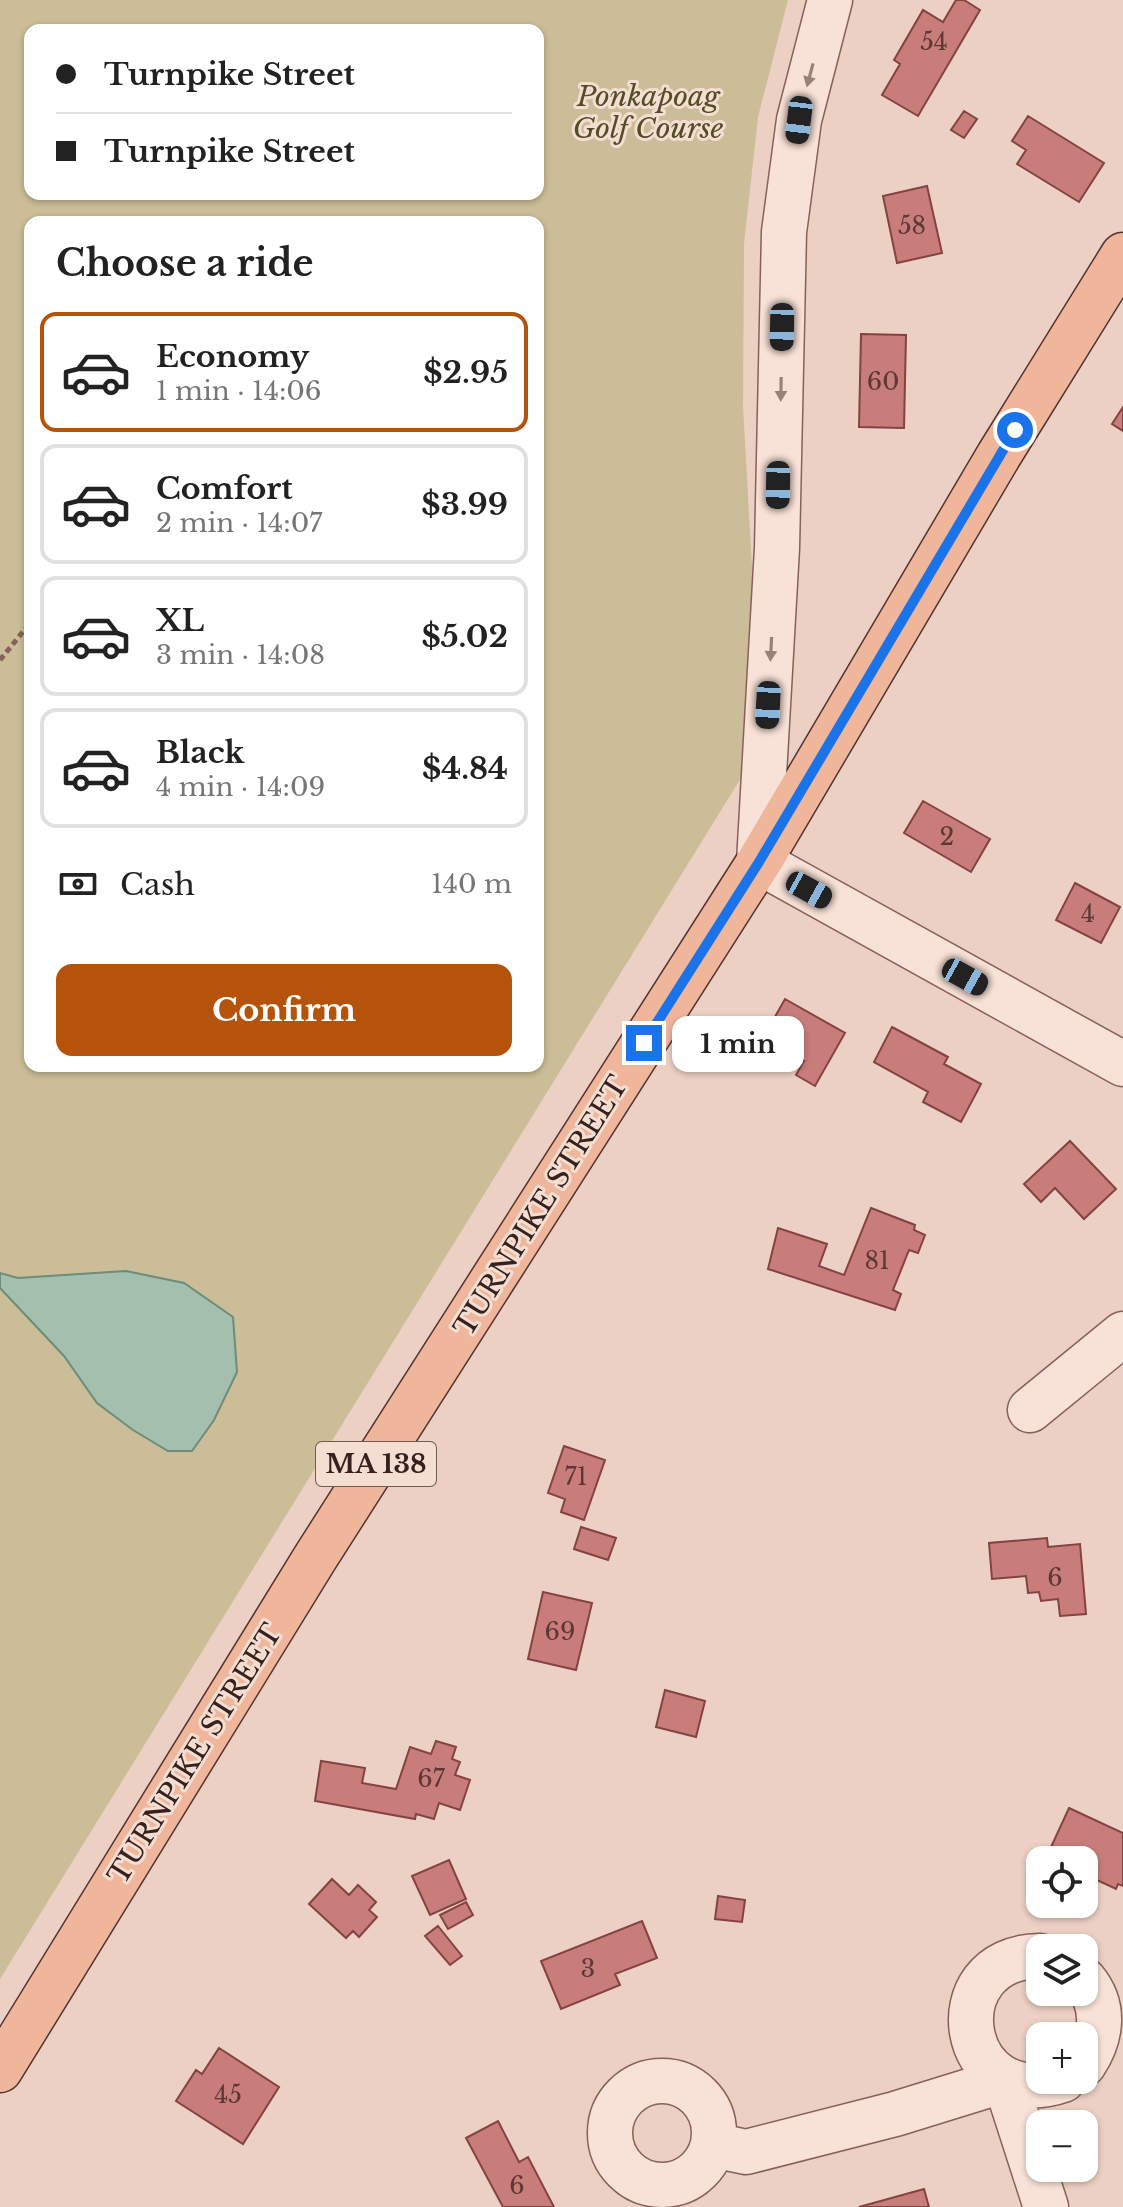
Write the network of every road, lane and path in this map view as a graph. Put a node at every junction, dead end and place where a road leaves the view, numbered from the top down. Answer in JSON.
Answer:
{"nodes":[{"id":1,"x":830,"y":0,"type":"edge"},
{"id":2,"x":1123,"y":255,"type":"edge"},
{"id":3,"x":24,"y":630,"type":"edge"},
{"id":4,"x":0,"y":660,"type":"edge"},
{"id":5,"x":759,"y":862,"type":"junction"},
{"id":6,"x":1123,"y":1064,"type":"edge"},
{"id":7,"x":1123,"y":1334,"type":"edge"},
{"id":8,"x":1030,"y":1410,"type":"dead end"},
{"id":9,"x":1026,"y":1958,"type":"edge"},
{"id":10,"x":1098,"y":2005,"type":"edge"},
{"id":11,"x":1098,"y":2036,"type":"edge"},
{"id":12,"x":0,"y":2070,"type":"edge"},
{"id":13,"x":1005,"y":2080,"type":"junction"},
{"id":14,"x":1026,"y":2086,"type":"edge"},
{"id":15,"x":713,"y":2145,"type":"dead end"},
{"id":16,"x":1046,"y":2207,"type":"edge"}],
"edges":[{"from":1,"to":5,"type":"street","one_way":true},
{"from":2,"to":5,"type":"main road","name":"TURNPIKE STREET","number":"MA 138"},
{"from":3,"to":4,"type":"path"},
{"from":5,"to":6,"type":"street"},
{"from":5,"to":12,"type":"main road","name":"TURNPIKE STREET","number":"MA 138"},
{"from":7,"to":8,"type":"street"},
{"from":9,"to":13,"type":"street"},
{"from":10,"to":11,"type":"street"},
{"from":13,"to":14,"type":"street"},
{"from":13,"to":15,"type":"street"},
{"from":13,"to":16,"type":"street"}]}
